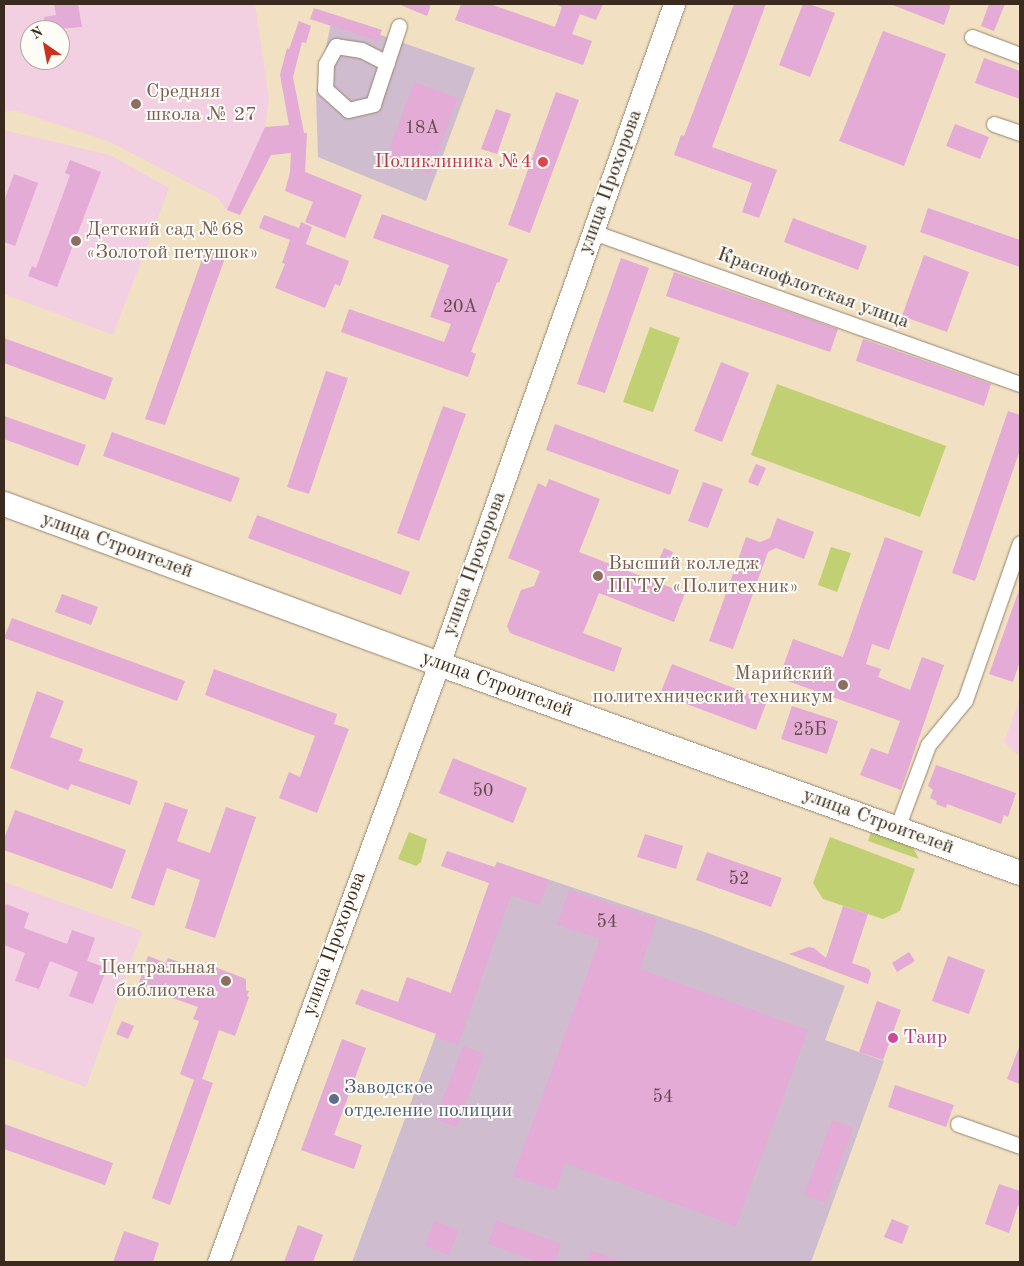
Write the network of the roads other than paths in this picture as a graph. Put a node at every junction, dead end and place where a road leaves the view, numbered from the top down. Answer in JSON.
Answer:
{"nodes":[{"id":1,"x":674,"y":4,"type":"edge"},
{"id":2,"x":399,"y":26,"type":"dead end"},
{"id":3,"x":972,"y":37,"type":"dead end"},
{"id":4,"x":1020,"y":55,"type":"edge"},
{"id":5,"x":387,"y":63,"type":"junction"},
{"id":6,"x":994,"y":124,"type":"dead end"},
{"id":7,"x":1020,"y":133,"type":"edge"},
{"id":8,"x":593,"y":232,"type":"junction"},
{"id":9,"x":1020,"y":384,"type":"edge"},
{"id":10,"x":4,"y":504,"type":"edge"},
{"id":11,"x":1020,"y":544,"type":"edge"},
{"id":12,"x":439,"y":664,"type":"junction"},
{"id":13,"x":897,"y":828,"type":"junction"},
{"id":14,"x":1020,"y":872,"type":"edge"},
{"id":15,"x":958,"y":1124,"type":"dead end"},
{"id":16,"x":1020,"y":1146,"type":"edge"},
{"id":17,"x":218,"y":1262,"type":"edge"}],
"edges":[{"from":1,"to":8,"type":"street","name":"улица Прохорова"},
{"from":2,"to":5,"type":"street"},
{"from":3,"to":4,"type":"street"},
{"from":5,"to":5,"type":"street"},
{"from":6,"to":7,"type":"street"},
{"from":8,"to":9,"type":"street","name":"Краснофлотская улица"},
{"from":8,"to":12,"type":"street","name":"улица Прохорова"},
{"from":10,"to":12,"type":"main road","name":"улица Строителей"},
{"from":11,"to":13,"type":"street"},
{"from":12,"to":13,"type":"main road","name":"улица Строителей"},
{"from":12,"to":17,"type":"street","name":"улица Прохорова"},
{"from":13,"to":14,"type":"main road","name":"улица Строителей"},
{"from":15,"to":16,"type":"street"}]}
